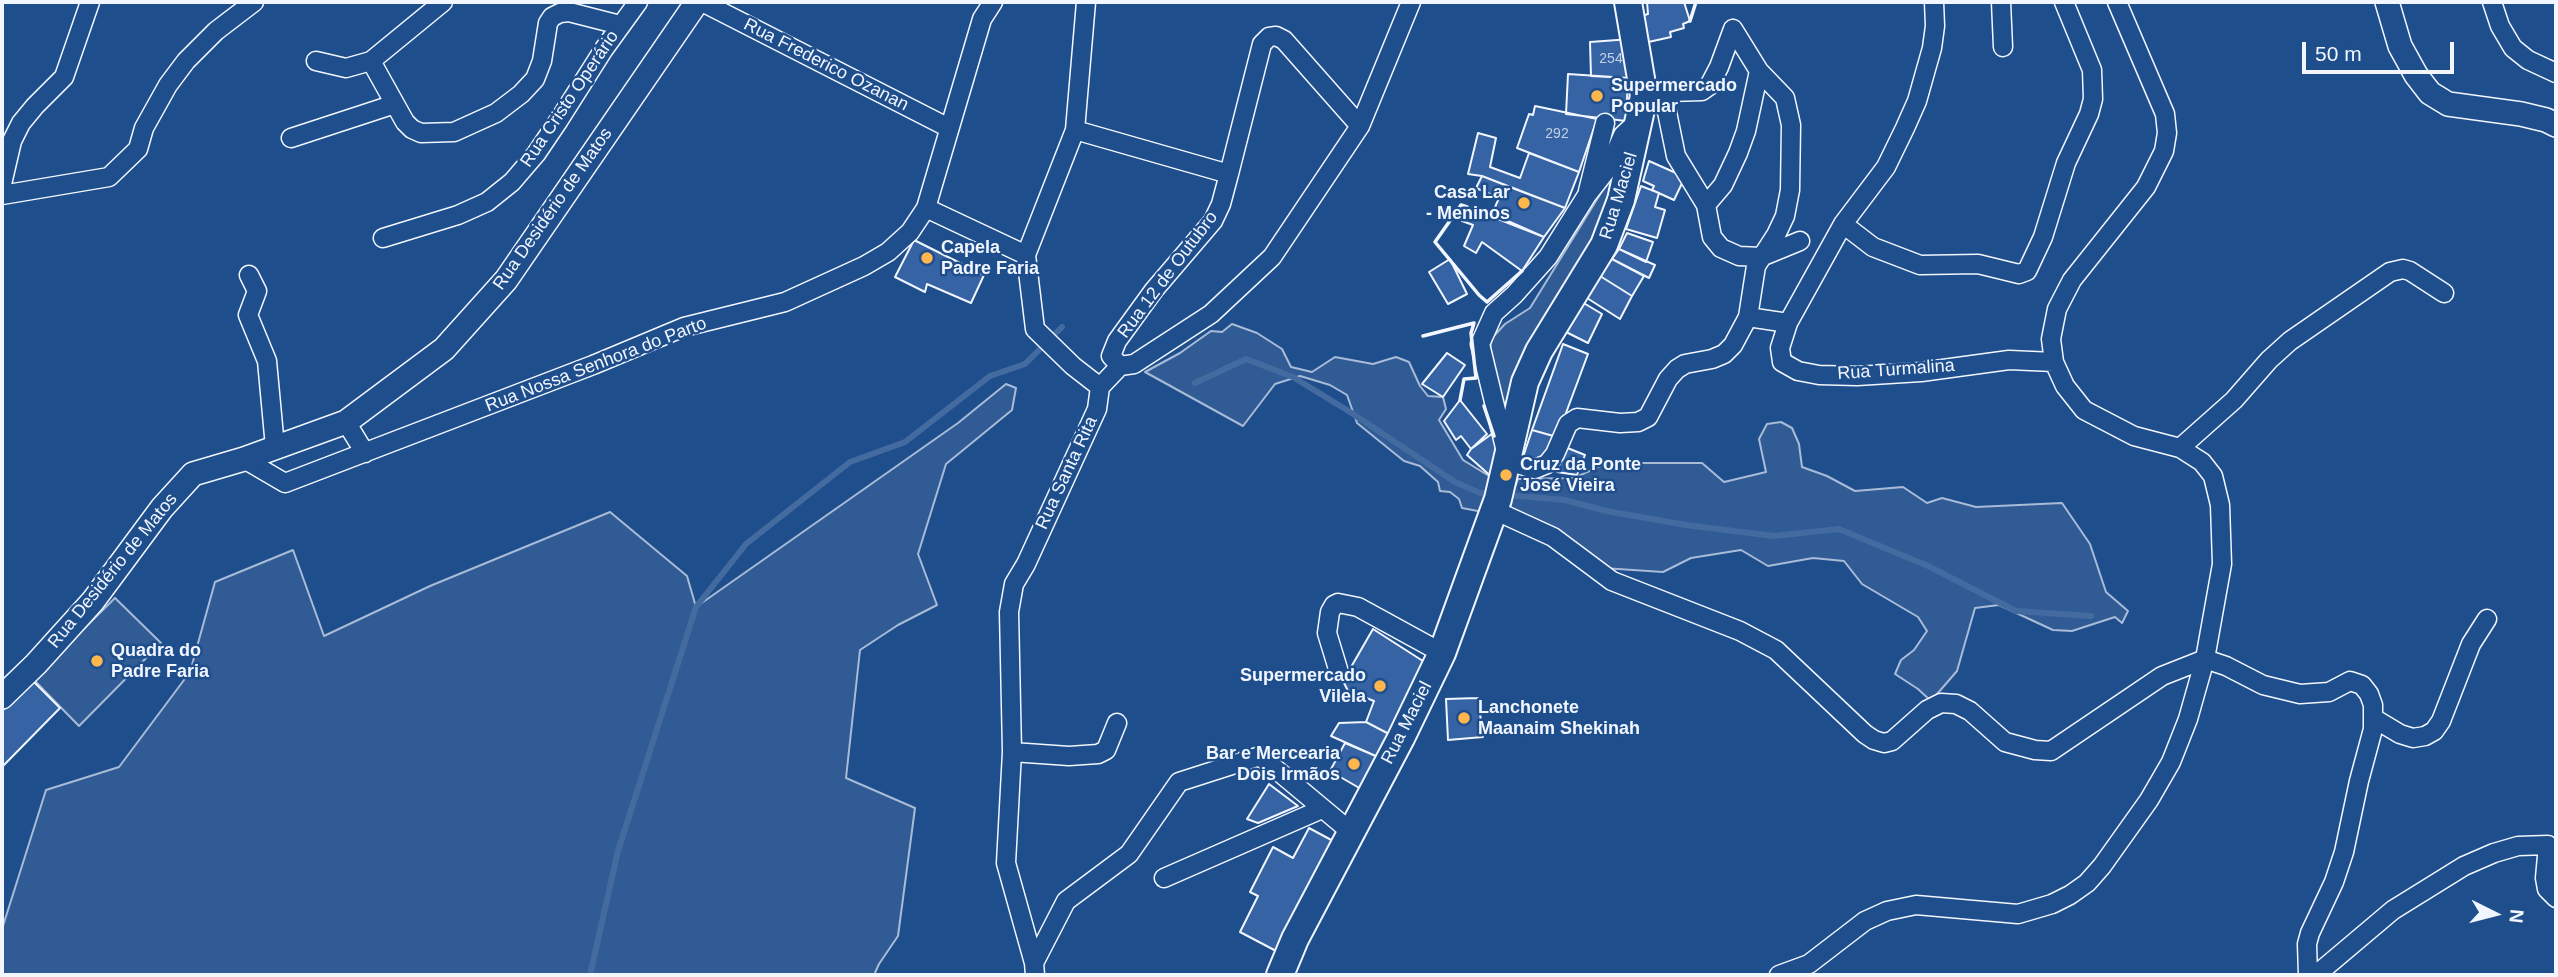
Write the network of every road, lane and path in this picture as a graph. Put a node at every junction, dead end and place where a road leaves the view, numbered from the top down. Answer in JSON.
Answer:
{"nodes":[{"id":1,"x":90,"y":2,"type":"edge"},
{"id":2,"x":254,"y":2,"type":"edge"},
{"id":3,"x":443,"y":2,"type":"edge"},
{"id":4,"x":638,"y":2,"type":"edge"},
{"id":5,"x":697,"y":2,"type":"edge"},
{"id":6,"x":702,"y":2,"type":"edge"},
{"id":7,"x":993,"y":2,"type":"edge"},
{"id":8,"x":1086,"y":2,"type":"edge"},
{"id":9,"x":1411,"y":2,"type":"edge"},
{"id":10,"x":1628,"y":2,"type":"edge"},
{"id":11,"x":1934,"y":2,"type":"edge"},
{"id":12,"x":2001,"y":2,"type":"edge"},
{"id":13,"x":2064,"y":2,"type":"edge"},
{"id":14,"x":2117,"y":2,"type":"edge"},
{"id":15,"x":2387,"y":2,"type":"edge"},
{"id":16,"x":2492,"y":2,"type":"edge"},
{"id":17,"x":620,"y":25,"type":"junction"},
{"id":18,"x":2003,"y":47,"type":"dead end"},
{"id":19,"x":316,"y":61,"type":"dead end"},
{"id":20,"x":371,"y":61,"type":"junction"},
{"id":21,"x":1759,"y":71,"type":"junction"},
{"id":22,"x":2556,"y":73,"type":"edge"},
{"id":23,"x":395,"y":104,"type":"junction"},
{"id":24,"x":1649,"y":105,"type":"junction"},
{"id":25,"x":1605,"y":123,"type":"dead end"},
{"id":26,"x":2556,"y":125,"type":"edge"},
{"id":27,"x":1360,"y":126,"type":"junction"},
{"id":28,"x":950,"y":128,"type":"junction"},
{"id":29,"x":1075,"y":130,"type":"junction"},
{"id":30,"x":291,"y":138,"type":"dead end"},
{"id":31,"x":1229,"y":174,"type":"junction"},
{"id":32,"x":2,"y":184,"type":"edge"},
{"id":33,"x":2,"y":195,"type":"edge"},
{"id":34,"x":1587,"y":195,"type":"junction"},
{"id":35,"x":1706,"y":205,"type":"junction"},
{"id":36,"x":926,"y":208,"type":"junction"},
{"id":37,"x":1843,"y":224,"type":"junction"},
{"id":38,"x":383,"y":238,"type":"dead end"},
{"id":39,"x":1800,"y":241,"type":"dead end"},
{"id":40,"x":1026,"y":256,"type":"junction"},
{"id":41,"x":1762,"y":257,"type":"junction"},
{"id":42,"x":248,"y":275,"type":"dead end"},
{"id":43,"x":2444,"y":293,"type":"dead end"},
{"id":44,"x":1748,"y":317,"type":"junction"},
{"id":45,"x":1788,"y":323,"type":"junction"},
{"id":46,"x":2054,"y":362,"type":"junction"},
{"id":47,"x":1120,"y":366,"type":"junction"},
{"id":48,"x":1100,"y":387,"type":"junction"},
{"id":49,"x":346,"y":422,"type":"junction"},
{"id":50,"x":275,"y":447,"type":"junction"},
{"id":51,"x":2180,"y":448,"type":"junction"},
{"id":52,"x":365,"y":453,"type":"junction"},
{"id":53,"x":244,"y":459,"type":"junction"},
{"id":54,"x":1501,"y":486,"type":"junction"},
{"id":55,"x":2487,"y":619,"type":"dead end"},
{"id":56,"x":1442,"y":653,"type":"junction"},
{"id":57,"x":2204,"y":659,"type":"junction"},
{"id":58,"x":1338,"y":669,"type":"dead end"},
{"id":59,"x":2,"y":697,"type":"edge"},
{"id":60,"x":2375,"y":719,"type":"junction"},
{"id":61,"x":1117,"y":723,"type":"dead end"},
{"id":62,"x":1012,"y":752,"type":"junction"},
{"id":63,"x":1322,"y":809,"type":"junction"},
{"id":64,"x":1350,"y":832,"type":"junction"},
{"id":65,"x":2552,"y":838,"type":"edge"},
{"id":66,"x":1164,"y":878,"type":"dead end"},
{"id":67,"x":2556,"y":898,"type":"edge"},
{"id":68,"x":1034,"y":969,"type":"edge"},
{"id":69,"x":1280,"y":975,"type":"edge"},
{"id":70,"x":1779,"y":975,"type":"edge"},
{"id":71,"x":2308,"y":975,"type":"edge"},
{"id":72,"x":2316,"y":975,"type":"edge"}],
"edges":[{"from":1,"to":32,"type":"street"},
{"from":2,"to":33,"type":"street"},
{"from":3,"to":20,"type":"street"},
{"from":4,"to":17,"type":"street","name":"Rua Cristo Operário"},
{"from":5,"to":49,"type":"street","name":"Rua Desidério de Matos"},
{"from":6,"to":28,"type":"street","name":"Rua Frederico Ozanan"},
{"from":7,"to":28,"type":"street","name":"Rua Nossa Senhora do Parto"},
{"from":8,"to":29,"type":"street"},
{"from":9,"to":27,"type":"street","name":"Rua Santa Rita"},
{"from":10,"to":24,"type":"main road","name":"Rua Maciel"},
{"from":11,"to":37,"type":"street"},
{"from":12,"to":18,"type":"street"},
{"from":13,"to":37,"type":"street"},
{"from":14,"to":46,"type":"street"},
{"from":15,"to":26,"type":"street"},
{"from":16,"to":22,"type":"street"},
{"from":17,"to":23,"type":"street"},
{"from":17,"to":38,"type":"street","name":"Rua Cristo Operário"},
{"from":19,"to":20,"type":"street"},
{"from":20,"to":23,"type":"street"},
{"from":21,"to":24,"type":"street"},
{"from":21,"to":35,"type":"street"},
{"from":21,"to":41,"type":"street"},
{"from":23,"to":30,"type":"street"},
{"from":24,"to":34,"type":"street","name":"Rua Maciel"},
{"from":24,"to":35,"type":"street"},
{"from":24,"to":54,"type":"main road","name":"Rua Maciel"},
{"from":25,"to":34,"type":"street"},
{"from":27,"to":31,"type":"street"},
{"from":27,"to":47,"type":"street","name":"Rua Santa Rita"},
{"from":28,"to":36,"type":"street","name":"Rua Nossa Senhora do Parto"},
{"from":29,"to":31,"type":"street"},
{"from":29,"to":40,"type":"street"},
{"from":31,"to":47,"type":"street","name":"Rua 12 de Outubro"},
{"from":34,"to":54,"type":"street","name":"Rua Maciel"},
{"from":35,"to":41,"type":"street"},
{"from":36,"to":40,"type":"street"},
{"from":36,"to":52,"type":"street","name":"Rua Nossa Senhora do Parto"},
{"from":37,"to":45,"type":"street"},
{"from":39,"to":41,"type":"street"},
{"from":40,"to":48,"type":"street"},
{"from":41,"to":44,"type":"street"},
{"from":42,"to":50,"type":"street"},
{"from":43,"to":51,"type":"street"},
{"from":44,"to":45,"type":"street"},
{"from":44,"to":54,"type":"street"},
{"from":45,"to":46,"type":"street","name":"Rua Turmalina"},
{"from":46,"to":51,"type":"street"},
{"from":47,"to":48,"type":"street","name":"Rua Santa Rita"},
{"from":48,"to":62,"type":"street","name":"Rua Santa Rita"},
{"from":49,"to":50,"type":"street","name":"Rua Desidério de Matos"},
{"from":49,"to":52,"type":"street"},
{"from":50,"to":53,"type":"street","name":"Rua Desidério de Matos"},
{"from":51,"to":57,"type":"street"},
{"from":52,"to":53,"type":"street","name":"Rua Nossa Senhora do Parto"},
{"from":53,"to":59,"type":"street","name":"Rua Desidério de Matos"},
{"from":54,"to":56,"type":"main road","name":"Rua Maciel"},
{"from":54,"to":57,"type":"street"},
{"from":55,"to":60,"type":"street"},
{"from":56,"to":58,"type":"street"},
{"from":56,"to":64,"type":"main road","name":"Rua Maciel"},
{"from":57,"to":60,"type":"street"},
{"from":57,"to":70,"type":"street"},
{"from":60,"to":71,"type":"street"},
{"from":61,"to":62,"type":"street"},
{"from":62,"to":68,"type":"street","name":"Rua Santa Rita"},
{"from":63,"to":64,"type":"street"},
{"from":63,"to":66,"type":"street"},
{"from":63,"to":68,"type":"street"},
{"from":64,"to":69,"type":"main road","name":"Rua Maciel"},
{"from":65,"to":67,"type":"street"},
{"from":65,"to":72,"type":"street"}]}
